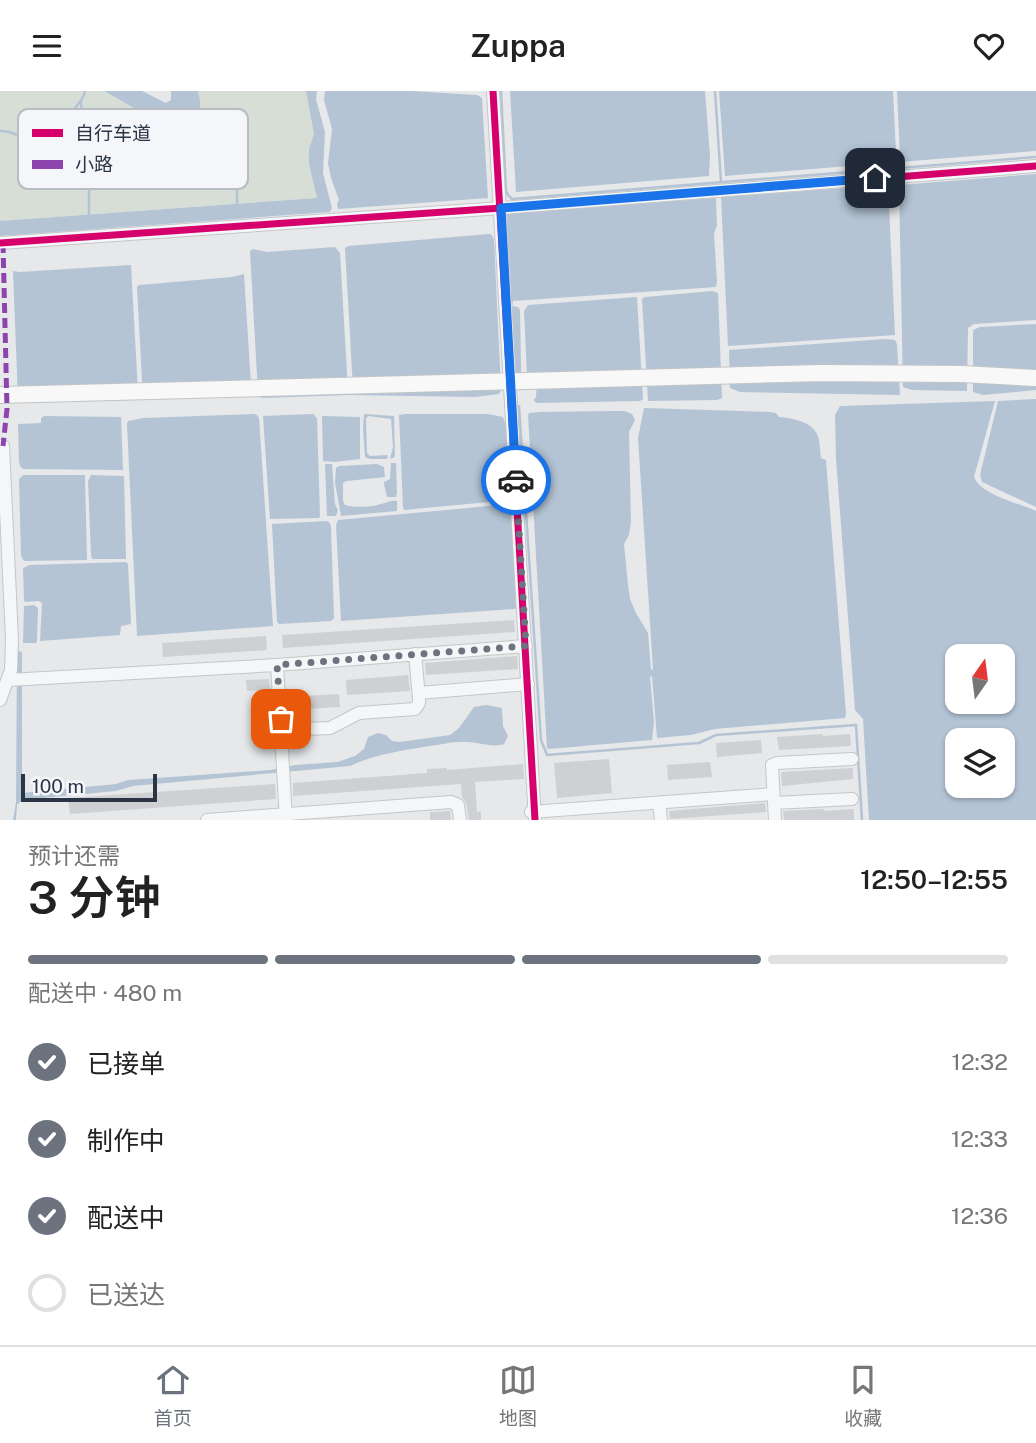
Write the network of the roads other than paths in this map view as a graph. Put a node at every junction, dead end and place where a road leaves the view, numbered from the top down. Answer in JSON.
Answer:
{"nodes":[{"id":1,"x":493,"y":91,"type":"edge"},
{"id":2,"x":1036,"y":166,"type":"edge"},
{"id":3,"x":501,"y":208,"type":"junction"},
{"id":4,"x":0,"y":243,"type":"edge"},
{"id":5,"x":1036,"y":378,"type":"edge"},
{"id":6,"x":507,"y":381,"type":"junction"},
{"id":7,"x":0,"y":395,"type":"edge"},
{"id":8,"x":0,"y":446,"type":"edge"},
{"id":9,"x":3,"y":499,"type":"edge"},
{"id":10,"x":5,"y":569,"type":"edge"},
{"id":11,"x":6,"y":608,"type":"edge"},
{"id":12,"x":526,"y":646,"type":"junction"},
{"id":13,"x":415,"y":655,"type":"junction"},
{"id":14,"x":277,"y":665,"type":"junction"},
{"id":15,"x":8,"y":680,"type":"junction"},
{"id":16,"x":528,"y":684,"type":"junction"},
{"id":17,"x":419,"y":694,"type":"junction"},
{"id":18,"x":0,"y":700,"type":"edge"},
{"id":19,"x":281,"y":730,"type":"junction"},
{"id":20,"x":852,"y":759,"type":"dead end"},
{"id":21,"x":774,"y":799,"type":"junction"},
{"id":22,"x":852,"y":799,"type":"dead end"},
{"id":23,"x":659,"y":803,"type":"junction"},
{"id":24,"x":534,"y":815,"type":"edge"},
{"id":25,"x":286,"y":818,"type":"edge"},
{"id":26,"x":207,"y":820,"type":"edge"},
{"id":27,"x":460,"y":820,"type":"edge"},
{"id":28,"x":661,"y":820,"type":"edge"},
{"id":29,"x":775,"y":820,"type":"edge"}],
"edges":[{"from":1,"to":3,"type":"street"},
{"from":2,"to":3,"type":"street"},
{"from":3,"to":4,"type":"street"},
{"from":3,"to":6,"type":"street"},
{"from":5,"to":6,"type":"main road"},
{"from":6,"to":7,"type":"main road"},
{"from":6,"to":12,"type":"street"},
{"from":8,"to":9,"type":"street"},
{"from":9,"to":10,"type":"street"},
{"from":10,"to":11,"type":"street"},
{"from":11,"to":15,"type":"street"},
{"from":12,"to":13,"type":"street"},
{"from":12,"to":16,"type":"street"},
{"from":13,"to":14,"type":"street"},
{"from":13,"to":17,"type":"street"},
{"from":14,"to":15,"type":"street"},
{"from":14,"to":19,"type":"street"},
{"from":15,"to":18,"type":"street"},
{"from":16,"to":17,"type":"street"},
{"from":16,"to":24,"type":"street"},
{"from":17,"to":19,"type":"street"},
{"from":19,"to":25,"type":"street"},
{"from":20,"to":21,"type":"street"},
{"from":21,"to":22,"type":"street"},
{"from":21,"to":23,"type":"street"},
{"from":21,"to":29,"type":"street"},
{"from":23,"to":24,"type":"street"},
{"from":23,"to":28,"type":"street"},
{"from":25,"to":26,"type":"street"},
{"from":25,"to":27,"type":"street"}]}
